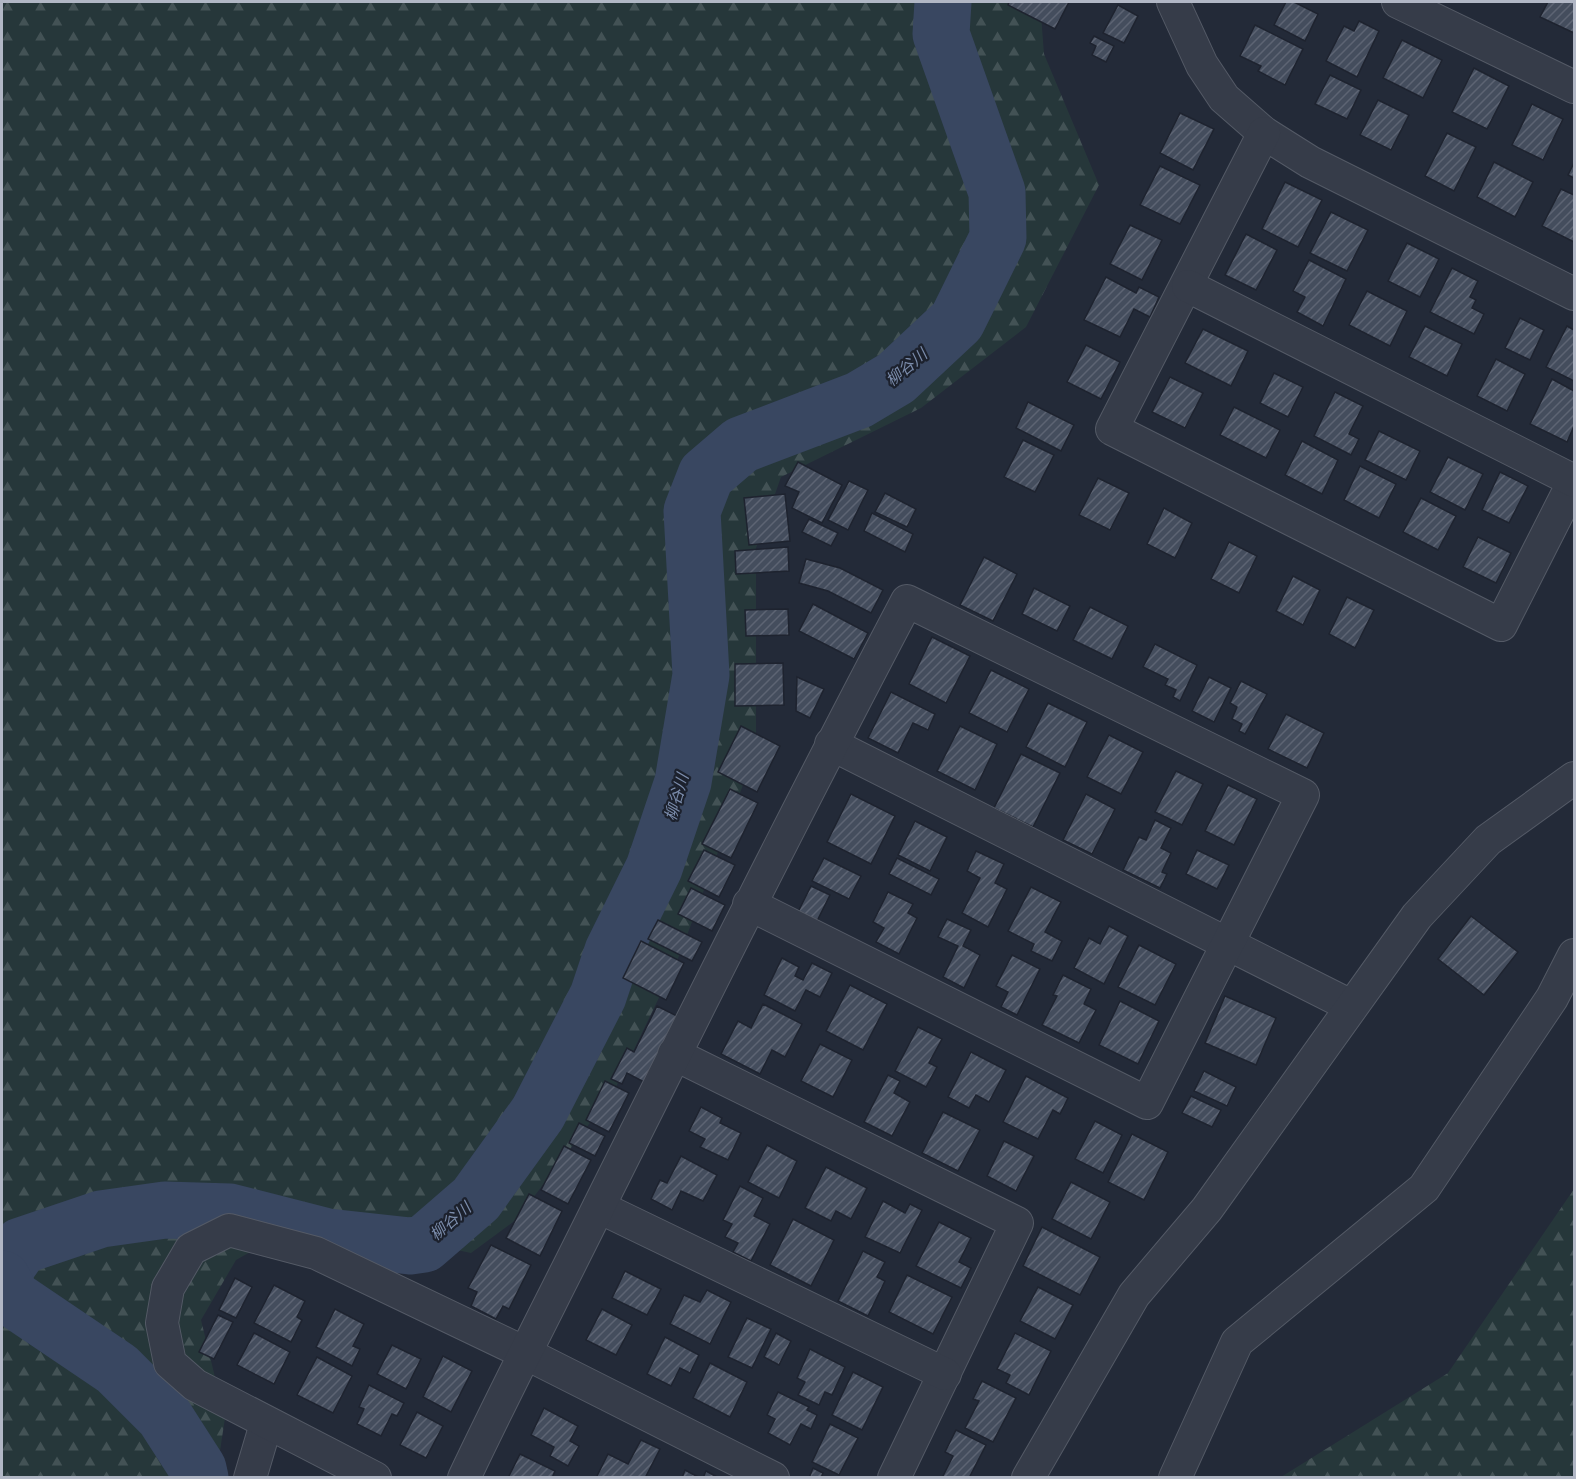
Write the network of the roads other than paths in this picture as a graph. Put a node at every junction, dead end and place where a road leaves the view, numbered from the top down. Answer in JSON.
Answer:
{"nodes":[{"id":1,"x":1173,"y":2,"type":"edge"},
{"id":2,"x":1398,"y":2,"type":"edge"},
{"id":3,"x":1434,"y":10,"type":"edge"},
{"id":4,"x":1575,"y":87,"type":"edge"},
{"id":5,"x":1264,"y":134,"type":"junction"},
{"id":6,"x":1188,"y":286,"type":"junction"},
{"id":7,"x":1575,"y":294,"type":"edge"},
{"id":8,"x":1575,"y":481,"type":"edge"},
{"id":9,"x":831,"y":744,"type":"junction"},
{"id":10,"x":1575,"y":778,"type":"edge"},
{"id":11,"x":749,"y":904,"type":"junction"},
{"id":12,"x":1228,"y":944,"type":"junction"},
{"id":13,"x":1575,"y":955,"type":"edge"},
{"id":14,"x":1351,"y":1006,"type":"junction"},
{"id":15,"x":674,"y":1054,"type":"junction"},
{"id":16,"x":599,"y":1207,"type":"junction"},
{"id":17,"x":523,"y":1352,"type":"junction"},
{"id":18,"x":945,"y":1374,"type":"junction"},
{"id":19,"x":266,"y":1424,"type":"junction"},
{"id":20,"x":249,"y":1478,"type":"edge"},
{"id":21,"x":375,"y":1478,"type":"edge"},
{"id":22,"x":464,"y":1478,"type":"edge"},
{"id":23,"x":773,"y":1478,"type":"edge"},
{"id":24,"x":894,"y":1478,"type":"edge"},
{"id":25,"x":1029,"y":1478,"type":"edge"},
{"id":26,"x":1175,"y":1478,"type":"edge"}],
"edges":[{"from":1,"to":5,"type":"street"},
{"from":2,"to":3,"type":"street"},
{"from":3,"to":4,"type":"street"},
{"from":5,"to":6,"type":"street"},
{"from":5,"to":7,"type":"street"},
{"from":6,"to":8,"type":"street"},
{"from":6,"to":8,"type":"street"},
{"from":9,"to":11,"type":"street"},
{"from":9,"to":12,"type":"street"},
{"from":9,"to":12,"type":"street"},
{"from":10,"to":14,"type":"street"},
{"from":11,"to":12,"type":"street"},
{"from":11,"to":15,"type":"street"},
{"from":12,"to":14,"type":"street"},
{"from":13,"to":26,"type":"street"},
{"from":14,"to":25,"type":"street"},
{"from":15,"to":16,"type":"street"},
{"from":15,"to":18,"type":"street"},
{"from":16,"to":17,"type":"street"},
{"from":16,"to":18,"type":"street"},
{"from":17,"to":19,"type":"street"},
{"from":17,"to":22,"type":"street"},
{"from":17,"to":23,"type":"street"},
{"from":18,"to":24,"type":"street"},
{"from":19,"to":20,"type":"street"},
{"from":19,"to":21,"type":"street"}]}
